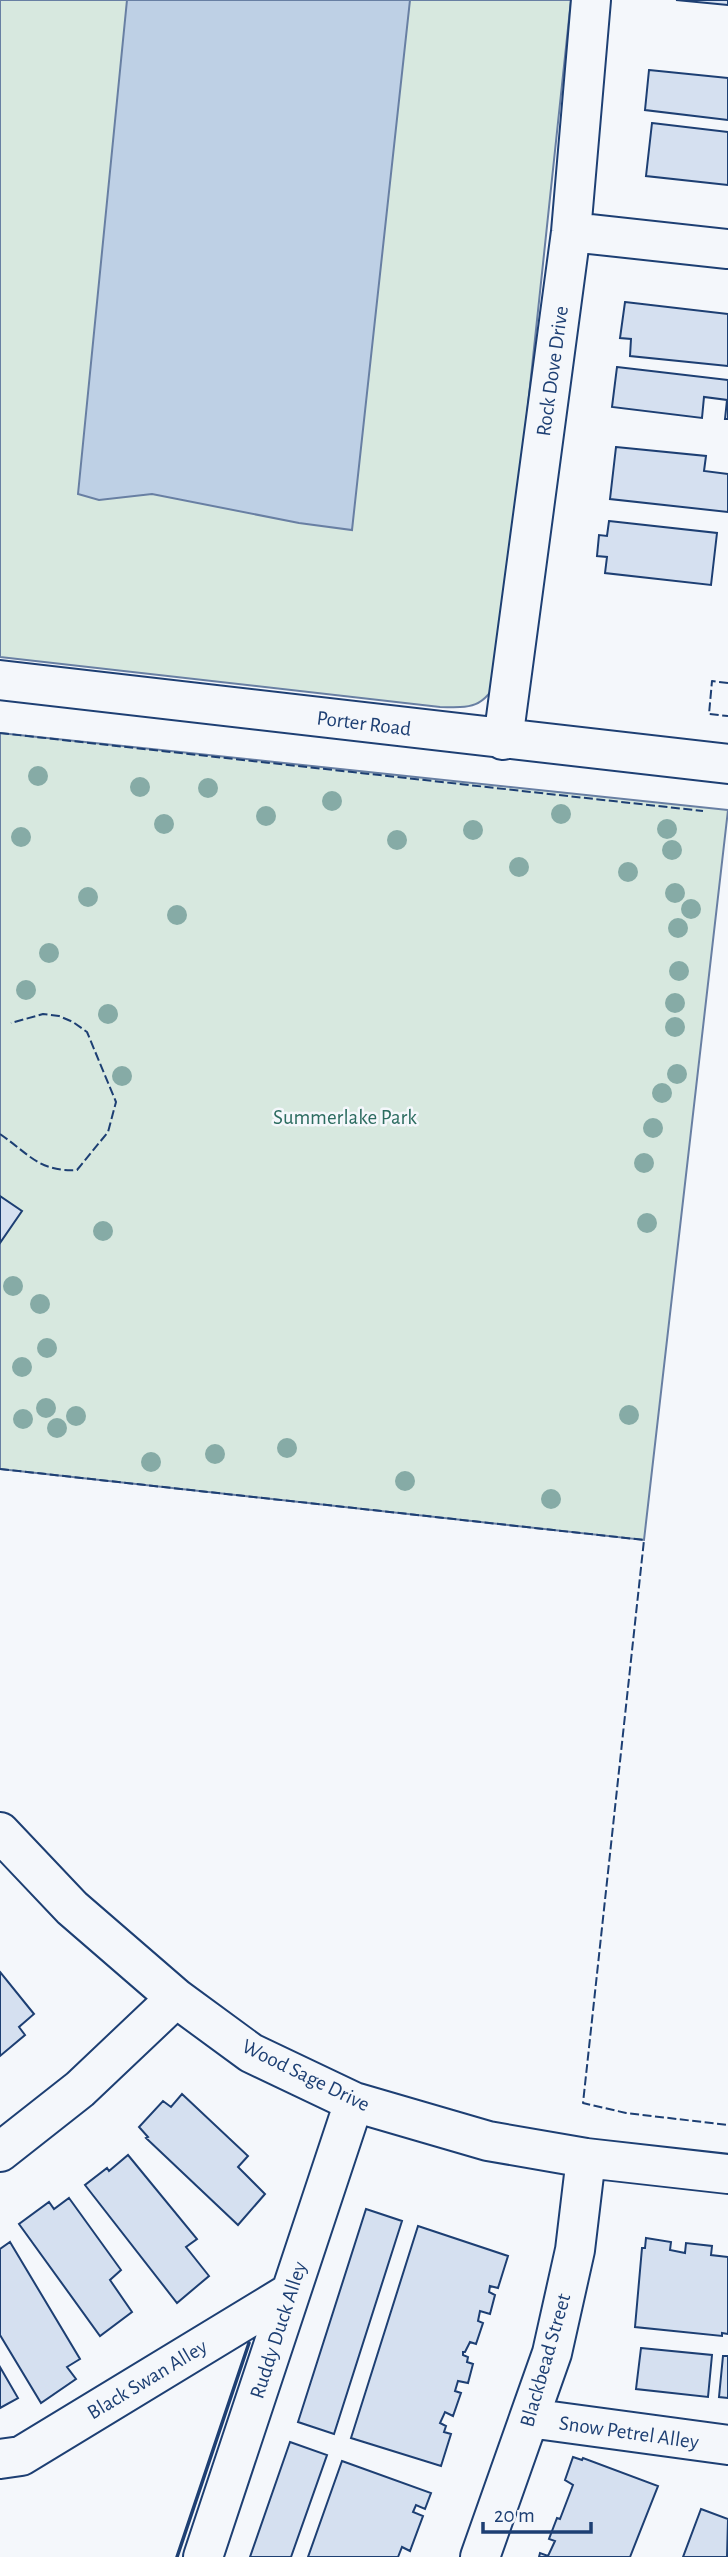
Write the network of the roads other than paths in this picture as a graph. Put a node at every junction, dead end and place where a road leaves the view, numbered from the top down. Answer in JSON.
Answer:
{"nodes":[{"id":1,"x":591,"y":0,"type":"edge"},
{"id":2,"x":571,"y":232,"type":"junction"},
{"id":3,"x":728,"y":249,"type":"edge"},
{"id":4,"x":0,"y":680,"type":"edge"},
{"id":5,"x":503,"y":740,"type":"junction"},
{"id":6,"x":728,"y":764,"type":"edge"},
{"id":7,"x":0,"y":1832,"type":"edge"},
{"id":8,"x":176,"y":1998,"type":"junction"},
{"id":9,"x":354,"y":2102,"type":"junction"},
{"id":10,"x":0,"y":2152,"type":"edge"},
{"id":11,"x":586,"y":2158,"type":"junction"},
{"id":12,"x":728,"y":2174,"type":"edge"},
{"id":13,"x":291,"y":2292,"type":"junction"},
{"id":14,"x":529,"y":2418,"type":"junction"},
{"id":15,"x":728,"y":2445,"type":"edge"},
{"id":16,"x":0,"y":2459,"type":"edge"},
{"id":17,"x":203,"y":2557,"type":"edge"},
{"id":18,"x":480,"y":2557,"type":"edge"}],
"edges":[{"from":1,"to":2,"type":"street","name":"Rock Dove Drive"},
{"from":2,"to":3,"type":"street"},
{"from":2,"to":5,"type":"street","name":"Rock Dove Drive"},
{"from":4,"to":5,"type":"street","name":"Porter Road"},
{"from":5,"to":6,"type":"street","name":"Porter Road"},
{"from":7,"to":8,"type":"street","name":"Wood Sage Drive"},
{"from":8,"to":9,"type":"street","name":"Wood Sage Drive"},
{"from":8,"to":10,"type":"street"},
{"from":9,"to":11,"type":"street","name":"Wood Sage Drive"},
{"from":9,"to":13,"type":"street","name":"Ruddy Duck Alley"},
{"from":11,"to":12,"type":"street","name":"Wood Sage Drive"},
{"from":11,"to":14,"type":"street","name":"Blackbead Street"},
{"from":13,"to":16,"type":"street","name":"Black Swan Alley"},
{"from":13,"to":17,"type":"street","name":"Ruddy Duck Alley"},
{"from":14,"to":15,"type":"street","name":"Snow Petrel Alley"},
{"from":14,"to":18,"type":"street","name":"Blackbead Street"}]}
